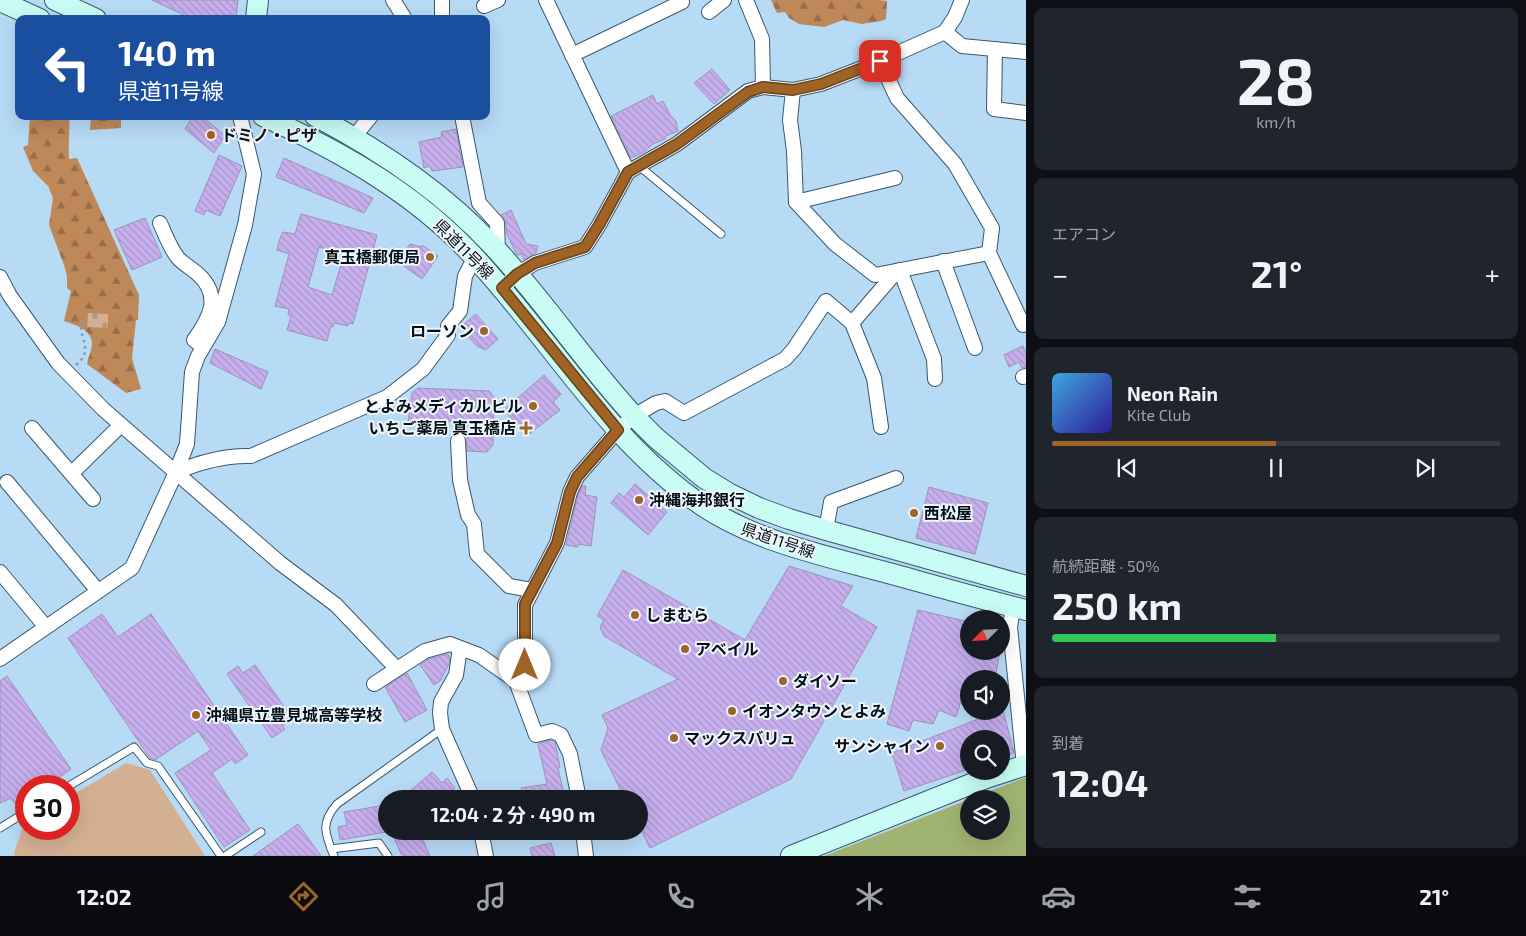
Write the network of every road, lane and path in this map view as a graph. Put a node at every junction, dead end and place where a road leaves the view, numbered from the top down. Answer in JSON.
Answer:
{"nodes":[{"id":1,"x":0,"y":0,"type":"edge"},
{"id":2,"x":55,"y":0,"type":"edge"},
{"id":3,"x":258,"y":0,"type":"edge"},
{"id":4,"x":393,"y":0,"type":"edge"},
{"id":5,"x":442,"y":0,"type":"edge"},
{"id":6,"x":498,"y":0,"type":"edge"},
{"id":7,"x":546,"y":0,"type":"edge"},
{"id":8,"x":724,"y":0,"type":"edge"},
{"id":9,"x":746,"y":0,"type":"edge"},
{"id":10,"x":962,"y":0,"type":"edge"},
{"id":11,"x":682,"y":2,"type":"dead end"},
{"id":12,"x":484,"y":6,"type":"dead end"},
{"id":13,"x":77,"y":10,"type":"edge"},
{"id":14,"x":709,"y":12,"type":"dead end"},
{"id":15,"x":32,"y":15,"type":"edge"},
{"id":16,"x":256,"y":15,"type":"edge"},
{"id":17,"x":402,"y":15,"type":"edge"},
{"id":18,"x":442,"y":15,"type":"edge"},
{"id":19,"x":944,"y":32,"type":"junction"},
{"id":20,"x":994,"y":49,"type":"junction"},
{"id":21,"x":1026,"y":52,"type":"edge"},
{"id":22,"x":572,"y":55,"type":"junction"},
{"id":23,"x":880,"y":61,"type":"junction"},
{"id":24,"x":763,"y":87,"type":"junction"},
{"id":25,"x":793,"y":90,"type":"junction"},
{"id":26,"x":1026,"y":113,"type":"edge"},
{"id":27,"x":241,"y":120,"type":"edge"},
{"id":28,"x":272,"y":120,"type":"edge"},
{"id":29,"x":323,"y":120,"type":"edge"},
{"id":30,"x":368,"y":120,"type":"edge"},
{"id":31,"x":463,"y":120,"type":"edge"},
{"id":32,"x":354,"y":137,"type":"junction"},
{"id":33,"x":633,"y":169,"type":"junction"},
{"id":34,"x":895,"y":178,"type":"dead end"},
{"id":35,"x":796,"y":202,"type":"junction"},
{"id":36,"x":160,"y":223,"type":"dead end"},
{"id":37,"x":721,"y":234,"type":"dead end"},
{"id":38,"x":498,"y":251,"type":"junction"},
{"id":39,"x":989,"y":253,"type":"junction"},
{"id":40,"x":475,"y":257,"type":"junction"},
{"id":41,"x":943,"y":261,"type":"junction"},
{"id":42,"x":899,"y":270,"type":"junction"},
{"id":43,"x":517,"y":274,"type":"junction"},
{"id":44,"x":0,"y":277,"type":"edge"},
{"id":45,"x":502,"y":288,"type":"junction"},
{"id":46,"x":87,"y":320,"type":"dead end"},
{"id":47,"x":852,"y":323,"type":"junction"},
{"id":48,"x":1023,"y":325,"type":"dead end"},
{"id":49,"x":203,"y":347,"type":"junction"},
{"id":50,"x":975,"y":348,"type":"dead end"},
{"id":51,"x":67,"y":372,"type":"junction"},
{"id":52,"x":935,"y":379,"type":"dead end"},
{"id":53,"x":634,"y":416,"type":"junction"},
{"id":54,"x":121,"y":425,"type":"junction"},
{"id":55,"x":881,"y":427,"type":"dead end"},
{"id":56,"x":32,"y":428,"type":"dead end"},
{"id":57,"x":618,"y":430,"type":"junction"},
{"id":58,"x":458,"y":441,"type":"dead end"},
{"id":59,"x":176,"y":472,"type":"junction"},
{"id":60,"x":72,"y":474,"type":"junction"},
{"id":61,"x":896,"y":478,"type":"dead end"},
{"id":62,"x":7,"y":482,"type":"dead end"},
{"id":63,"x":92,"y":498,"type":"dead end"},
{"id":64,"x":826,"y":530,"type":"junction"},
{"id":65,"x":0,"y":572,"type":"edge"},
{"id":66,"x":1026,"y":586,"type":"edge"},
{"id":67,"x":532,"y":590,"type":"junction"},
{"id":68,"x":98,"y":591,"type":"junction"},
{"id":69,"x":1019,"y":608,"type":"edge"},
{"id":70,"x":45,"y":626,"type":"junction"},
{"id":71,"x":460,"y":648,"type":"junction"},
{"id":72,"x":0,"y":659,"type":"edge"},
{"id":73,"x":396,"y":669,"type":"junction"},
{"id":74,"x":516,"y":681,"type":"junction"},
{"id":75,"x":374,"y":684,"type":"dead end"},
{"id":76,"x":442,"y":728,"type":"junction"},
{"id":77,"x":1025,"y":766,"type":"edge"},
{"id":78,"x":80,"y":779,"type":"edge"},
{"id":79,"x":469,"y":790,"type":"edge"},
{"id":80,"x":577,"y":790,"type":"edge"},
{"id":81,"x":15,"y":819,"type":"edge"},
{"id":82,"x":0,"y":828,"type":"edge"},
{"id":83,"x":261,"y":832,"type":"dead end"},
{"id":84,"x":483,"y":840,"type":"edge"},
{"id":85,"x":584,"y":840,"type":"edge"},
{"id":86,"x":332,"y":852,"type":"edge"},
{"id":87,"x":221,"y":856,"type":"edge"},
{"id":88,"x":225,"y":856,"type":"edge"},
{"id":89,"x":388,"y":856,"type":"edge"},
{"id":90,"x":486,"y":856,"type":"edge"},
{"id":91,"x":586,"y":856,"type":"edge"},
{"id":92,"x":791,"y":856,"type":"edge"}],
"edges":[{"from":1,"to":15,"type":"main road"},
{"from":2,"to":13,"type":"main road"},
{"from":3,"to":16,"type":"main road"},
{"from":4,"to":17,"type":"street"},
{"from":5,"to":18,"type":"street"},
{"from":6,"to":12,"type":"street"},
{"from":7,"to":22,"type":"street"},
{"from":8,"to":14,"type":"street"},
{"from":9,"to":24,"type":"street"},
{"from":10,"to":19,"type":"street"},
{"from":11,"to":22,"type":"street"},
{"from":19,"to":20,"type":"street"},
{"from":19,"to":23,"type":"street"},
{"from":20,"to":21,"type":"street"},
{"from":20,"to":26,"type":"street"},
{"from":22,"to":33,"type":"street"},
{"from":23,"to":25,"type":"street"},
{"from":23,"to":39,"type":"street"},
{"from":24,"to":25,"type":"street"},
{"from":24,"to":33,"type":"street"},
{"from":25,"to":35,"type":"street"},
{"from":27,"to":49,"type":"street"},
{"from":28,"to":40,"type":"main road","name":"県道11号線"},
{"from":29,"to":32,"type":"main road","name":"県道11号線"},
{"from":30,"to":32,"type":"street"},
{"from":31,"to":38,"type":"street"},
{"from":32,"to":38,"type":"main road","name":"県道11号線"},
{"from":33,"to":37,"type":"lane"},
{"from":33,"to":43,"type":"street"},
{"from":34,"to":35,"type":"street"},
{"from":35,"to":42,"type":"street"},
{"from":36,"to":49,"type":"street"},
{"from":38,"to":43,"type":"main road","name":"県道11号線"},
{"from":39,"to":41,"type":"street"},
{"from":39,"to":48,"type":"street"},
{"from":40,"to":45,"type":"main road","name":"県道11号線"},
{"from":40,"to":59,"type":"street"},
{"from":41,"to":42,"type":"street"},
{"from":41,"to":50,"type":"street"},
{"from":42,"to":47,"type":"street"},
{"from":42,"to":52,"type":"street"},
{"from":43,"to":45,"type":"street"},
{"from":43,"to":53,"type":"main road","name":"県道11号線"},
{"from":44,"to":51,"type":"street"},
{"from":45,"to":57,"type":"main road","name":"県道11号線"},
{"from":46,"to":51,"type":"path"},
{"from":47,"to":53,"type":"street"},
{"from":47,"to":55,"type":"street"},
{"from":49,"to":59,"type":"street"},
{"from":51,"to":54,"type":"street"},
{"from":53,"to":57,"type":"street"},
{"from":53,"to":64,"type":"main road","name":"県道11号線"},
{"from":54,"to":59,"type":"street"},
{"from":54,"to":60,"type":"street"},
{"from":56,"to":60,"type":"street"},
{"from":57,"to":67,"type":"street"},
{"from":57,"to":69,"type":"main road","name":"県道11号線"},
{"from":58,"to":67,"type":"street"},
{"from":59,"to":68,"type":"street"},
{"from":59,"to":73,"type":"street"},
{"from":60,"to":63,"type":"street"},
{"from":61,"to":64,"type":"street"},
{"from":62,"to":68,"type":"street"},
{"from":64,"to":66,"type":"main road","name":"県道11号線"},
{"from":65,"to":70,"type":"street"},
{"from":67,"to":74,"type":"street"},
{"from":68,"to":70,"type":"street"},
{"from":69,"to":77,"type":"street"},
{"from":70,"to":72,"type":"street"},
{"from":71,"to":73,"type":"street"},
{"from":71,"to":74,"type":"street"},
{"from":71,"to":76,"type":"street"},
{"from":73,"to":75,"type":"street"},
{"from":74,"to":80,"type":"street"},
{"from":76,"to":79,"type":"street"},
{"from":76,"to":86,"type":"lane"},
{"from":77,"to":92,"type":"main road"},
{"from":78,"to":87,"type":"lane"},
{"from":81,"to":82,"type":"lane"},
{"from":83,"to":88,"type":"lane"},
{"from":84,"to":90,"type":"street"},
{"from":85,"to":91,"type":"street"},
{"from":86,"to":89,"type":"lane"}]}
